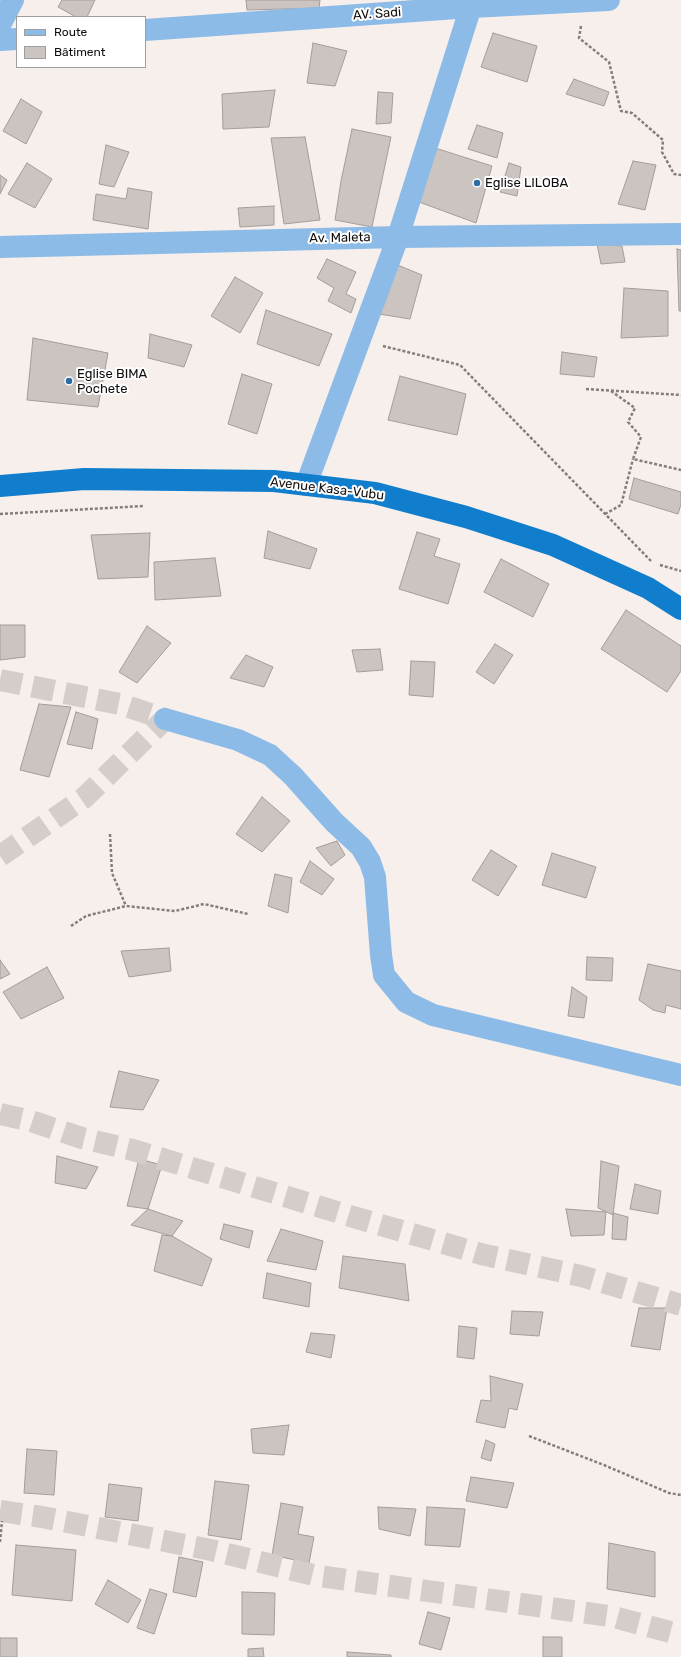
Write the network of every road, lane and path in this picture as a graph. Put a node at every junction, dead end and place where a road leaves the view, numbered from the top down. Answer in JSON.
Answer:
{"nodes":[{"id":1,"x":13,"y":0,"type":"edge"},
{"id":2,"x":609,"y":0,"type":"edge"},
{"id":3,"x":584,"y":1,"type":"junction"},
{"id":4,"x":472,"y":4,"type":"edge"},
{"id":5,"x":0,"y":25,"type":"edge"},
{"id":6,"x":146,"y":30,"type":"edge"},
{"id":7,"x":16,"y":39,"type":"edge"},
{"id":8,"x":0,"y":40,"type":"edge"},
{"id":9,"x":681,"y":175,"type":"edge"},
{"id":10,"x":681,"y":234,"type":"edge"},
{"id":11,"x":398,"y":237,"type":"junction"},
{"id":12,"x":0,"y":247,"type":"edge"},
{"id":13,"x":360,"y":341,"type":"junction"},
{"id":14,"x":586,"y":389,"type":"dead end"},
{"id":15,"x":611,"y":391,"type":"junction"},
{"id":16,"x":681,"y":395,"type":"edge"},
{"id":17,"x":633,"y":459,"type":"junction"},
{"id":18,"x":681,"y":470,"type":"edge"},
{"id":19,"x":306,"y":485,"type":"junction"},
{"id":20,"x":0,"y":486,"type":"edge"},
{"id":21,"x":150,"y":506,"type":"dead end"},
{"id":22,"x":0,"y":514,"type":"edge"},
{"id":23,"x":606,"y":514,"type":"junction"},
{"id":24,"x":652,"y":562,"type":"dead end"},
{"id":25,"x":659,"y":565,"type":"dead end"},
{"id":26,"x":681,"y":571,"type":"edge"},
{"id":27,"x":681,"y":609,"type":"edge"},
{"id":28,"x":165,"y":719,"type":"dead end"},
{"id":29,"x":110,"y":834,"type":"dead end"},
{"id":30,"x":126,"y":906,"type":"junction"},
{"id":31,"x":248,"y":914,"type":"dead end"},
{"id":32,"x":71,"y":926,"type":"dead end"},
{"id":33,"x":681,"y":1075,"type":"edge"},
{"id":34,"x":529,"y":1436,"type":"dead end"},
{"id":35,"x":681,"y":1495,"type":"edge"},
{"id":36,"x":2,"y":1521,"type":"dead end"},
{"id":37,"x":0,"y":1542,"type":"edge"}],
"edges":[{"from":1,"to":5,"type":"street"},
{"from":2,"to":3,"type":"street","name":"AV. Sadi"},
{"from":3,"to":4,"type":"street","name":"AV. Sadi"},
{"from":3,"to":9,"type":"path"},
{"from":4,"to":6,"type":"street","name":"AV. Sadi"},
{"from":4,"to":11,"type":"street"},
{"from":7,"to":8,"type":"street"},
{"from":10,"to":11,"type":"street","name":"Av. Maleta"},
{"from":11,"to":12,"type":"street","name":"Av. Maleta"},
{"from":11,"to":13,"type":"street"},
{"from":13,"to":19,"type":"street"},
{"from":13,"to":23,"type":"path"},
{"from":14,"to":15,"type":"path"},
{"from":15,"to":16,"type":"path"},
{"from":15,"to":17,"type":"path"},
{"from":17,"to":18,"type":"path"},
{"from":17,"to":23,"type":"path"},
{"from":19,"to":20,"type":"highway","name":"Avenue Kasa-Vubu"},
{"from":19,"to":27,"type":"highway","name":"Avenue Kasa-Vubu"},
{"from":21,"to":22,"type":"path"},
{"from":23,"to":24,"type":"path"},
{"from":25,"to":26,"type":"path"},
{"from":28,"to":33,"type":"street"},
{"from":29,"to":30,"type":"path"},
{"from":30,"to":31,"type":"path"},
{"from":30,"to":32,"type":"path"},
{"from":34,"to":35,"type":"path"},
{"from":36,"to":37,"type":"path"}]}
